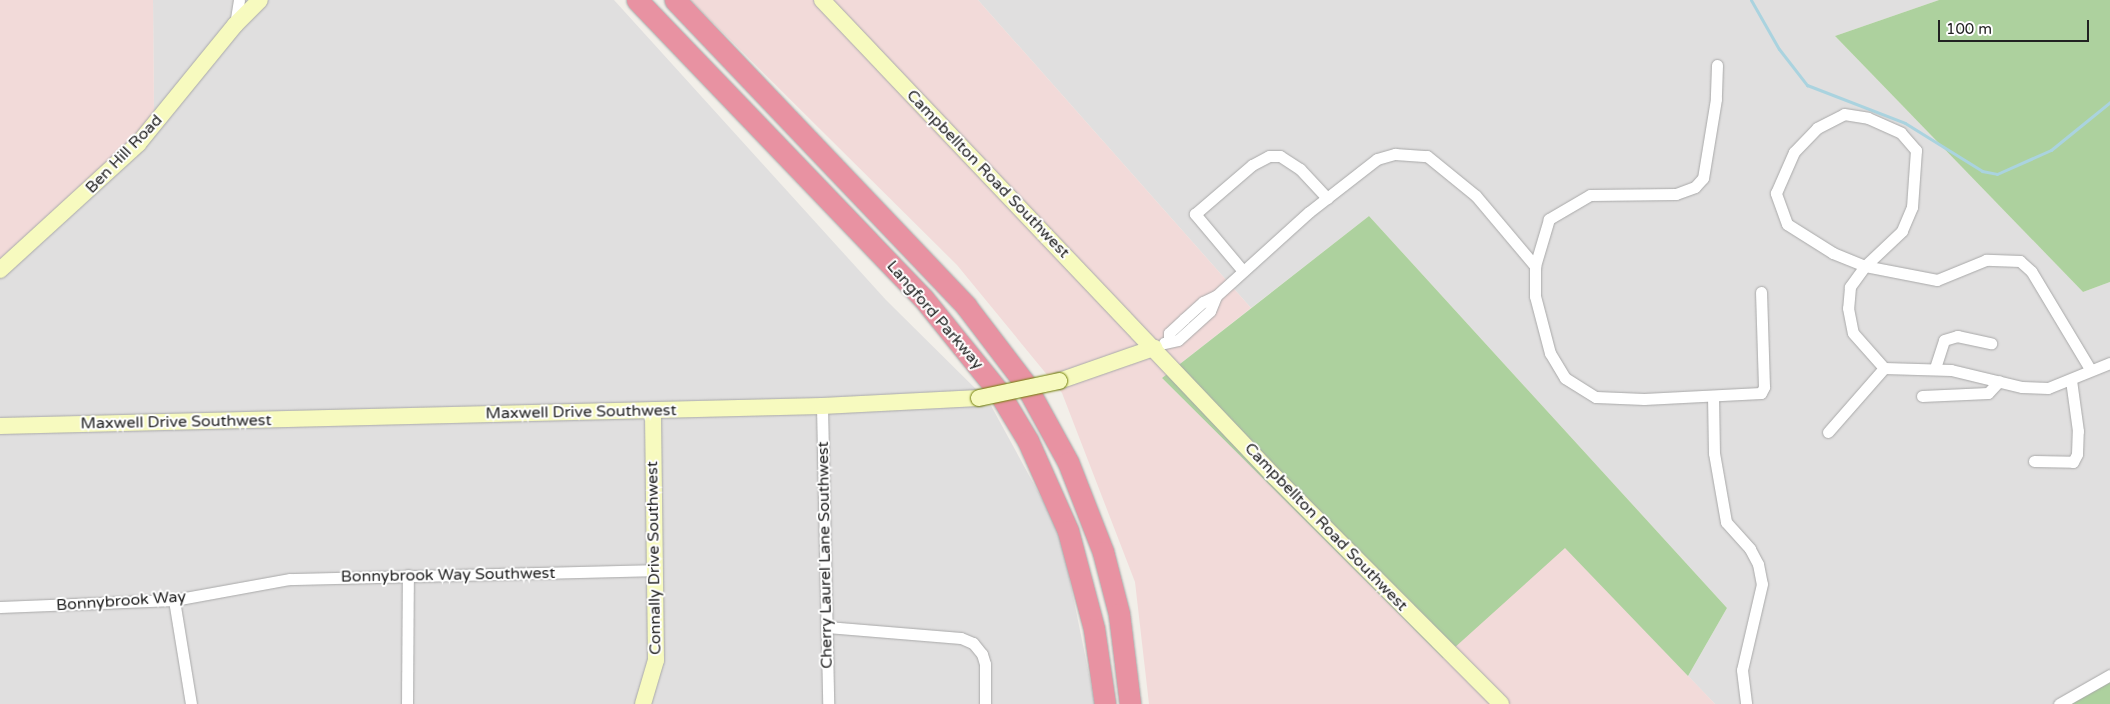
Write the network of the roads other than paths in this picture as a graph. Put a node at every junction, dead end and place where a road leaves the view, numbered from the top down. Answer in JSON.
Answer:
{"nodes":[{"id":1,"x":239,"y":0,"type":"edge"},
{"id":2,"x":260,"y":0,"type":"edge"},
{"id":3,"x":637,"y":0,"type":"edge"},
{"id":4,"x":675,"y":0,"type":"edge"},
{"id":5,"x":822,"y":0,"type":"edge"},
{"id":6,"x":235,"y":25,"type":"junction"},
{"id":7,"x":1717,"y":65,"type":"dead end"},
{"id":8,"x":1327,"y":198,"type":"junction"},
{"id":9,"x":1535,"y":266,"type":"junction"},
{"id":10,"x":1865,"y":266,"type":"junction"},
{"id":11,"x":0,"y":270,"type":"edge"},
{"id":12,"x":1243,"y":271,"type":"junction"},
{"id":13,"x":1761,"y":292,"type":"dead end"},
{"id":14,"x":1990,"y":343,"type":"dead end"},
{"id":15,"x":1154,"y":348,"type":"junction"},
{"id":16,"x":2110,"y":363,"type":"edge"},
{"id":17,"x":1884,"y":368,"type":"junction"},
{"id":18,"x":1935,"y":368,"type":"junction"},
{"id":19,"x":2090,"y":369,"type":"junction"},
{"id":20,"x":2071,"y":380,"type":"junction"},
{"id":21,"x":1999,"y":381,"type":"junction"},
{"id":22,"x":1713,"y":396,"type":"junction"},
{"id":23,"x":1922,"y":396,"type":"dead end"},
{"id":24,"x":822,"y":406,"type":"junction"},
{"id":25,"x":653,"y":410,"type":"junction"},
{"id":26,"x":0,"y":426,"type":"edge"},
{"id":27,"x":1828,"y":432,"type":"dead end"},
{"id":28,"x":2034,"y":462,"type":"dead end"},
{"id":29,"x":655,"y":570,"type":"junction"},
{"id":30,"x":408,"y":575,"type":"junction"},
{"id":31,"x":242,"y":588,"type":"joint"},
{"id":32,"x":174,"y":600,"type":"junction"},
{"id":33,"x":0,"y":607,"type":"edge"},
{"id":34,"x":827,"y":626,"type":"junction"},
{"id":35,"x":2110,"y":675,"type":"edge"},
{"id":36,"x":191,"y":704,"type":"edge"},
{"id":37,"x":407,"y":704,"type":"edge"},
{"id":38,"x":643,"y":704,"type":"edge"},
{"id":39,"x":828,"y":704,"type":"edge"},
{"id":40,"x":986,"y":704,"type":"edge"},
{"id":41,"x":1105,"y":704,"type":"edge"},
{"id":42,"x":1130,"y":704,"type":"edge"},
{"id":43,"x":1501,"y":704,"type":"edge"},
{"id":44,"x":1746,"y":704,"type":"edge"},
{"id":45,"x":2059,"y":704,"type":"edge"}],
"edges":[{"from":1,"to":6,"type":"street"},
{"from":2,"to":6,"type":"street","name":"Ben Hill Road"},
{"from":3,"to":41,"type":"highway","name":"Langford Parkway"},
{"from":4,"to":42,"type":"highway","name":"Langford Parkway"},
{"from":5,"to":15,"type":"street","name":"Campbellton Road Southwest"},
{"from":6,"to":11,"type":"street","name":"Ben Hill Road"},
{"from":7,"to":9,"type":"street"},
{"from":8,"to":9,"type":"street"},
{"from":8,"to":12,"type":"street"},
{"from":8,"to":12,"type":"street"},
{"from":9,"to":22,"type":"street"},
{"from":10,"to":10,"type":"street"},
{"from":10,"to":17,"type":"street"},
{"from":10,"to":19,"type":"street"},
{"from":12,"to":15,"type":"street"},
{"from":13,"to":22,"type":"street"},
{"from":14,"to":18,"type":"street"},
{"from":15,"to":24,"type":"street","name":"Maxwell Drive Southwest","bridge":true},
{"from":15,"to":43,"type":"street","name":"Campbellton Road Southwest"},
{"from":16,"to":19,"type":"street"},
{"from":17,"to":18,"type":"street"},
{"from":17,"to":27,"type":"street"},
{"from":18,"to":21,"type":"street"},
{"from":19,"to":20,"type":"street"},
{"from":20,"to":21,"type":"street"},
{"from":20,"to":28,"type":"street"},
{"from":21,"to":23,"type":"street"},
{"from":22,"to":44,"type":"street"},
{"from":24,"to":25,"type":"street","name":"Maxwell Drive Southwest"},
{"from":24,"to":34,"type":"street","name":"Cherry Laurel Lane Southwest"},
{"from":25,"to":26,"type":"street","name":"Maxwell Drive Southwest"},
{"from":25,"to":29,"type":"street","name":"Connally Drive Southwest"},
{"from":29,"to":30,"type":"street","name":"Bonnybrook Way Southwest"},
{"from":29,"to":38,"type":"street","name":"Connally Drive Southwest"},
{"from":30,"to":31,"type":"street","name":"Bonnybrook Way Southwest"},
{"from":30,"to":37,"type":"street"},
{"from":31,"to":32,"type":"street","name":"Bonnybrook Way"},
{"from":32,"to":33,"type":"street","name":"Bonnybrook Way"},
{"from":32,"to":36,"type":"street"},
{"from":34,"to":39,"type":"street","name":"Cherry Laurel Lane Southwest"},
{"from":34,"to":40,"type":"street"},
{"from":35,"to":45,"type":"street"}]}
